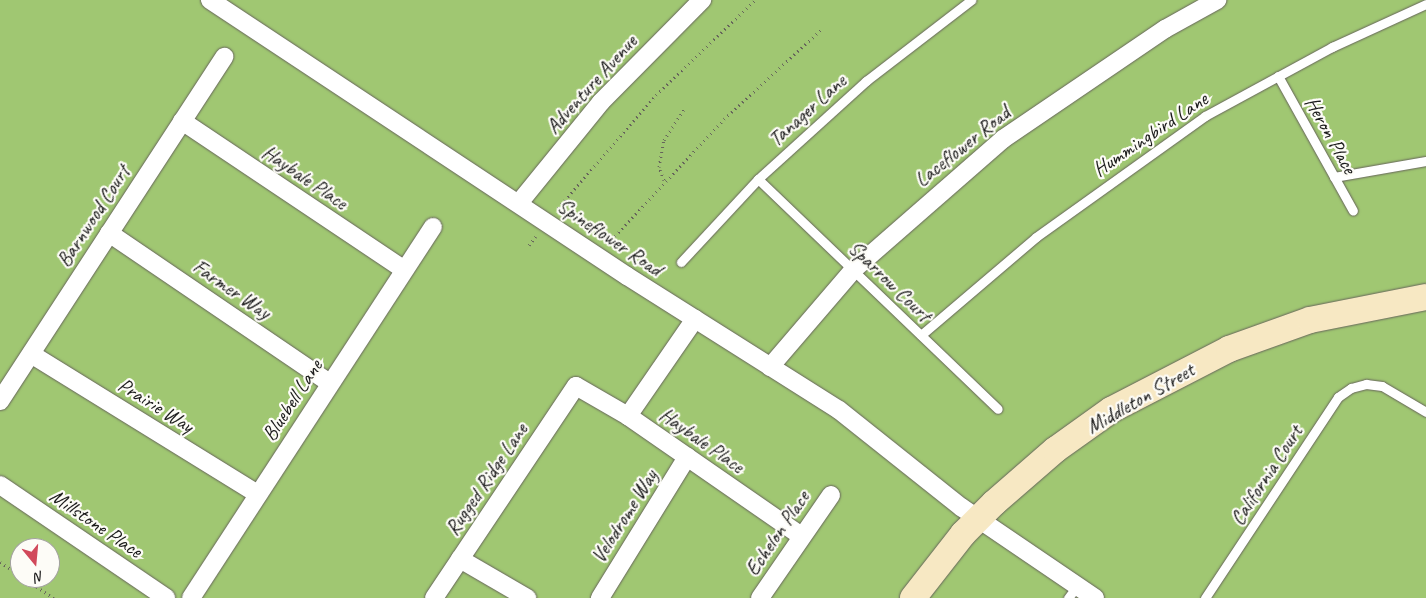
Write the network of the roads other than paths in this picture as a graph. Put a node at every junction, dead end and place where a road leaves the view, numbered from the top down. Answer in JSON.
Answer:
{"nodes":[{"id":1,"x":210,"y":0,"type":"edge"},
{"id":2,"x":702,"y":0,"type":"edge"},
{"id":3,"x":971,"y":0,"type":"edge"},
{"id":4,"x":1217,"y":0,"type":"edge"},
{"id":5,"x":1426,"y":4,"type":"edge"},
{"id":6,"x":224,"y":57,"type":"dead end"},
{"id":7,"x":1278,"y":76,"type":"junction"},
{"id":8,"x":182,"y":122,"type":"junction"},
{"id":9,"x":1426,"y":161,"type":"edge"},
{"id":10,"x":1334,"y":177,"type":"junction"},
{"id":11,"x":758,"y":179,"type":"junction"},
{"id":12,"x":519,"y":203,"type":"junction"},
{"id":13,"x":1353,"y":211,"type":"dead end"},
{"id":14,"x":433,"y":227,"type":"dead end"},
{"id":15,"x":109,"y":233,"type":"junction"},
{"id":16,"x":681,"y":262,"type":"dead end"},
{"id":17,"x":403,"y":269,"type":"junction"},
{"id":18,"x":853,"y":270,"type":"junction"},
{"id":19,"x":1426,"y":297,"type":"edge"},
{"id":20,"x":695,"y":319,"type":"junction"},
{"id":21,"x":921,"y":336,"type":"junction"},
{"id":22,"x":31,"y":354,"type":"junction"},
{"id":23,"x":770,"y":367,"type":"junction"},
{"id":24,"x":330,"y":383,"type":"junction"},
{"id":25,"x":576,"y":386,"type":"joint"},
{"id":26,"x":0,"y":401,"type":"edge"},
{"id":27,"x":998,"y":409,"type":"dead end"},
{"id":28,"x":1426,"y":412,"type":"edge"},
{"id":29,"x":628,"y":416,"type":"junction"},
{"id":30,"x":687,"y":457,"type":"junction"},
{"id":31,"x":0,"y":485,"type":"edge"},
{"id":32,"x":258,"y":494,"type":"junction"},
{"id":33,"x":831,"y":494,"type":"dead end"},
{"id":34,"x":978,"y":519,"type":"junction"},
{"id":35,"x":800,"y":535,"type":"junction"},
{"id":36,"x":460,"y":559,"type":"junction"},
{"id":37,"x":1072,"y":592,"type":"edge"},
{"id":38,"x":166,"y":598,"type":"edge"},
{"id":39,"x":191,"y":598,"type":"edge"},
{"id":40,"x":434,"y":598,"type":"edge"},
{"id":41,"x":528,"y":598,"type":"edge"},
{"id":42,"x":600,"y":598,"type":"edge"},
{"id":43,"x":760,"y":598,"type":"edge"},
{"id":44,"x":913,"y":598,"type":"edge"},
{"id":45,"x":1095,"y":598,"type":"edge"},
{"id":46,"x":1205,"y":598,"type":"edge"}],
"edges":[{"from":1,"to":12,"type":"street","name":"Spineflower Road"},
{"from":2,"to":12,"type":"street","name":"Adventure Avenue"},
{"from":3,"to":11,"type":"lane","name":"Tanager Lane"},
{"from":4,"to":18,"type":"street","name":"Laceflower Road"},
{"from":5,"to":7,"type":"lane","name":"Hummingbird Lane"},
{"from":6,"to":8,"type":"street","name":"Barnwood Court"},
{"from":7,"to":10,"type":"lane","name":"Heron Place"},
{"from":7,"to":21,"type":"lane","name":"Hummingbird Lane"},
{"from":8,"to":15,"type":"street","name":"Barnwood Court"},
{"from":8,"to":17,"type":"street","name":"Haybale Place"},
{"from":9,"to":10,"type":"lane"},
{"from":10,"to":13,"type":"lane","name":"Heron Place"},
{"from":11,"to":16,"type":"lane","name":"Tanager Lane"},
{"from":11,"to":18,"type":"lane","name":"Sparrow Court"},
{"from":12,"to":20,"type":"street","name":"Spineflower Road"},
{"from":14,"to":17,"type":"street","name":"Bluebell Lane"},
{"from":15,"to":22,"type":"street","name":"Barnwood Court"},
{"from":15,"to":24,"type":"street","name":"Farmer Way"},
{"from":17,"to":24,"type":"street","name":"Bluebell Lane"},
{"from":18,"to":21,"type":"lane","name":"Sparrow Court"},
{"from":18,"to":23,"type":"street","name":"Laceflower Road"},
{"from":19,"to":34,"type":"street","name":"Middleton Street"},
{"from":20,"to":23,"type":"street","name":"Spineflower Road"},
{"from":20,"to":29,"type":"street"},
{"from":21,"to":27,"type":"lane","name":"Sparrow Court"},
{"from":22,"to":26,"type":"street","name":"Barnwood Court"},
{"from":22,"to":32,"type":"street","name":"Prairie Way"},
{"from":23,"to":34,"type":"street","name":"Spineflower Road"},
{"from":24,"to":32,"type":"street","name":"Bluebell Lane"},
{"from":25,"to":29,"type":"street","name":"Haybale Place"},
{"from":25,"to":36,"type":"street","name":"Rugged Ridge Lane"},
{"from":28,"to":46,"type":"lane","name":"California Court"},
{"from":29,"to":30,"type":"street","name":"Haybale Place"},
{"from":30,"to":35,"type":"street","name":"Haybale Place"},
{"from":30,"to":42,"type":"street","name":"Velodrome Way"},
{"from":31,"to":38,"type":"street","name":"Millstone Place"},
{"from":32,"to":39,"type":"street","name":"Bluebell Lane"},
{"from":33,"to":35,"type":"street","name":"Echelon Place"},
{"from":34,"to":37,"type":"street","name":"Spineflower Road"},
{"from":34,"to":44,"type":"street","name":"Middleton Street"},
{"from":35,"to":43,"type":"street","name":"Echelon Place"},
{"from":36,"to":40,"type":"street","name":"Rugged Ridge Lane"},
{"from":36,"to":41,"type":"street"},
{"from":37,"to":45,"type":"street","name":"Spineflower Road"}]}
